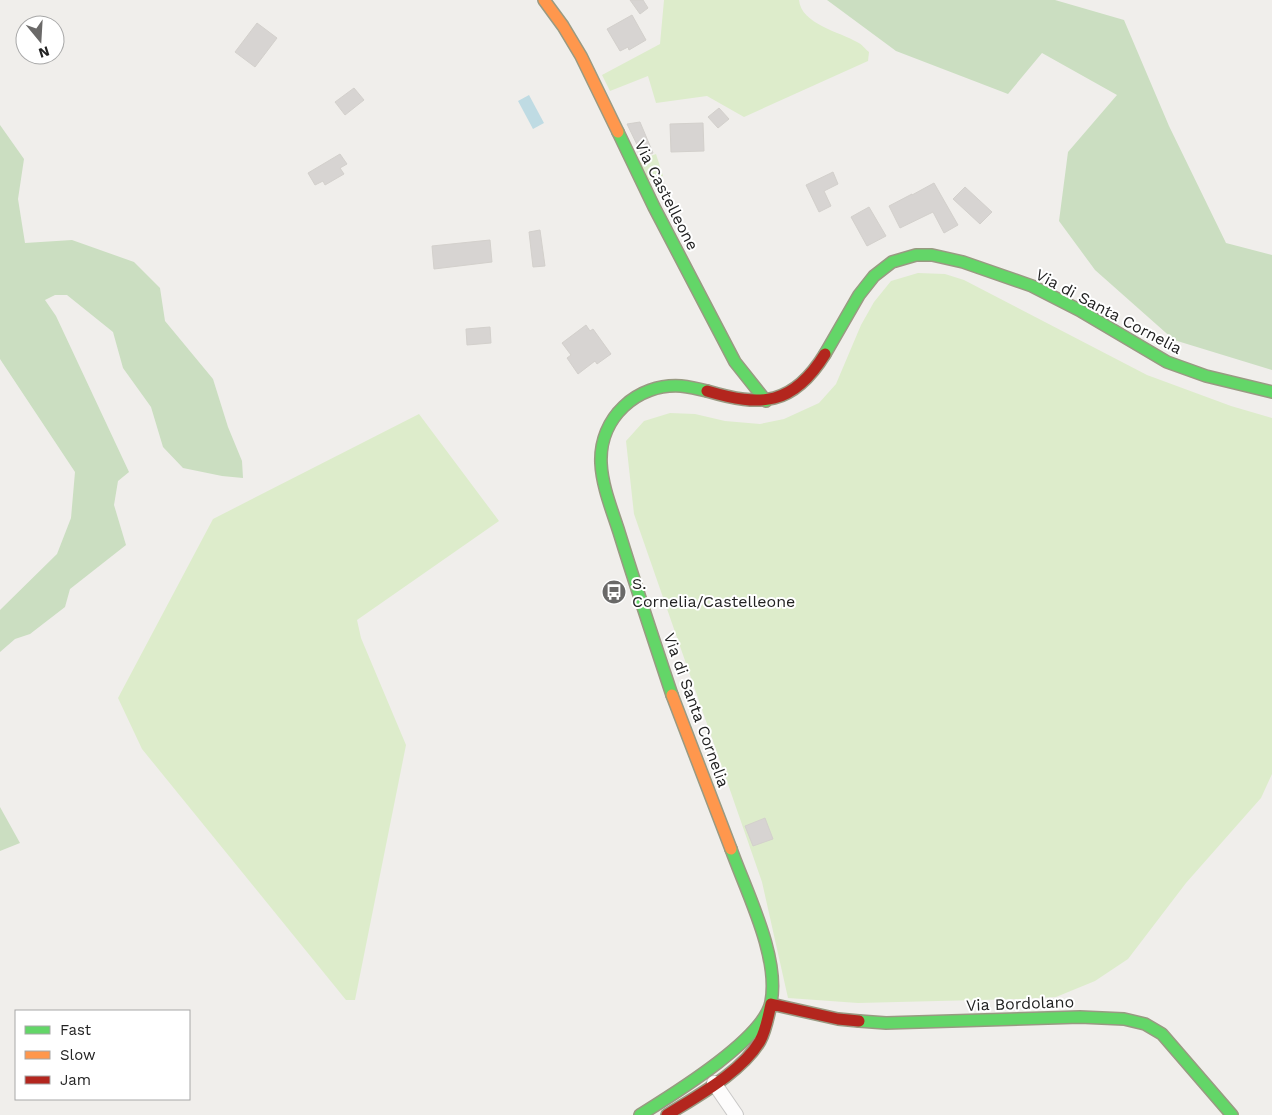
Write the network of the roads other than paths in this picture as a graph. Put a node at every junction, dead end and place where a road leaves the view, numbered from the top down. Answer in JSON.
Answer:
{"nodes":[{"id":1,"x":544,"y":0,"type":"edge"},
{"id":2,"x":1272,"y":392,"type":"edge"},
{"id":3,"x":766,"y":401,"type":"junction"},
{"id":4,"x":771,"y":1004,"type":"junction"},
{"id":5,"x":714,"y":1083,"type":"junction"},
{"id":6,"x":640,"y":1115,"type":"edge"},
{"id":7,"x":668,"y":1115,"type":"edge"},
{"id":8,"x":736,"y":1115,"type":"edge"},
{"id":9,"x":1232,"y":1115,"type":"edge"}],
"edges":[{"from":1,"to":3,"type":"street","name":"Via Castelleone"},
{"from":2,"to":3,"type":"street","name":"Via di Santa Cornelia"},
{"from":3,"to":4,"type":"street","name":"Via di Santa Cornelia"},
{"from":4,"to":5,"type":"street","name":"Via di Santa Cornelia"},
{"from":4,"to":6,"type":"street"},
{"from":4,"to":9,"type":"street","name":"Via Bordolano"},
{"from":5,"to":7,"type":"street","name":"Via di Santa Cornelia"},
{"from":5,"to":8,"type":"street"}]}
